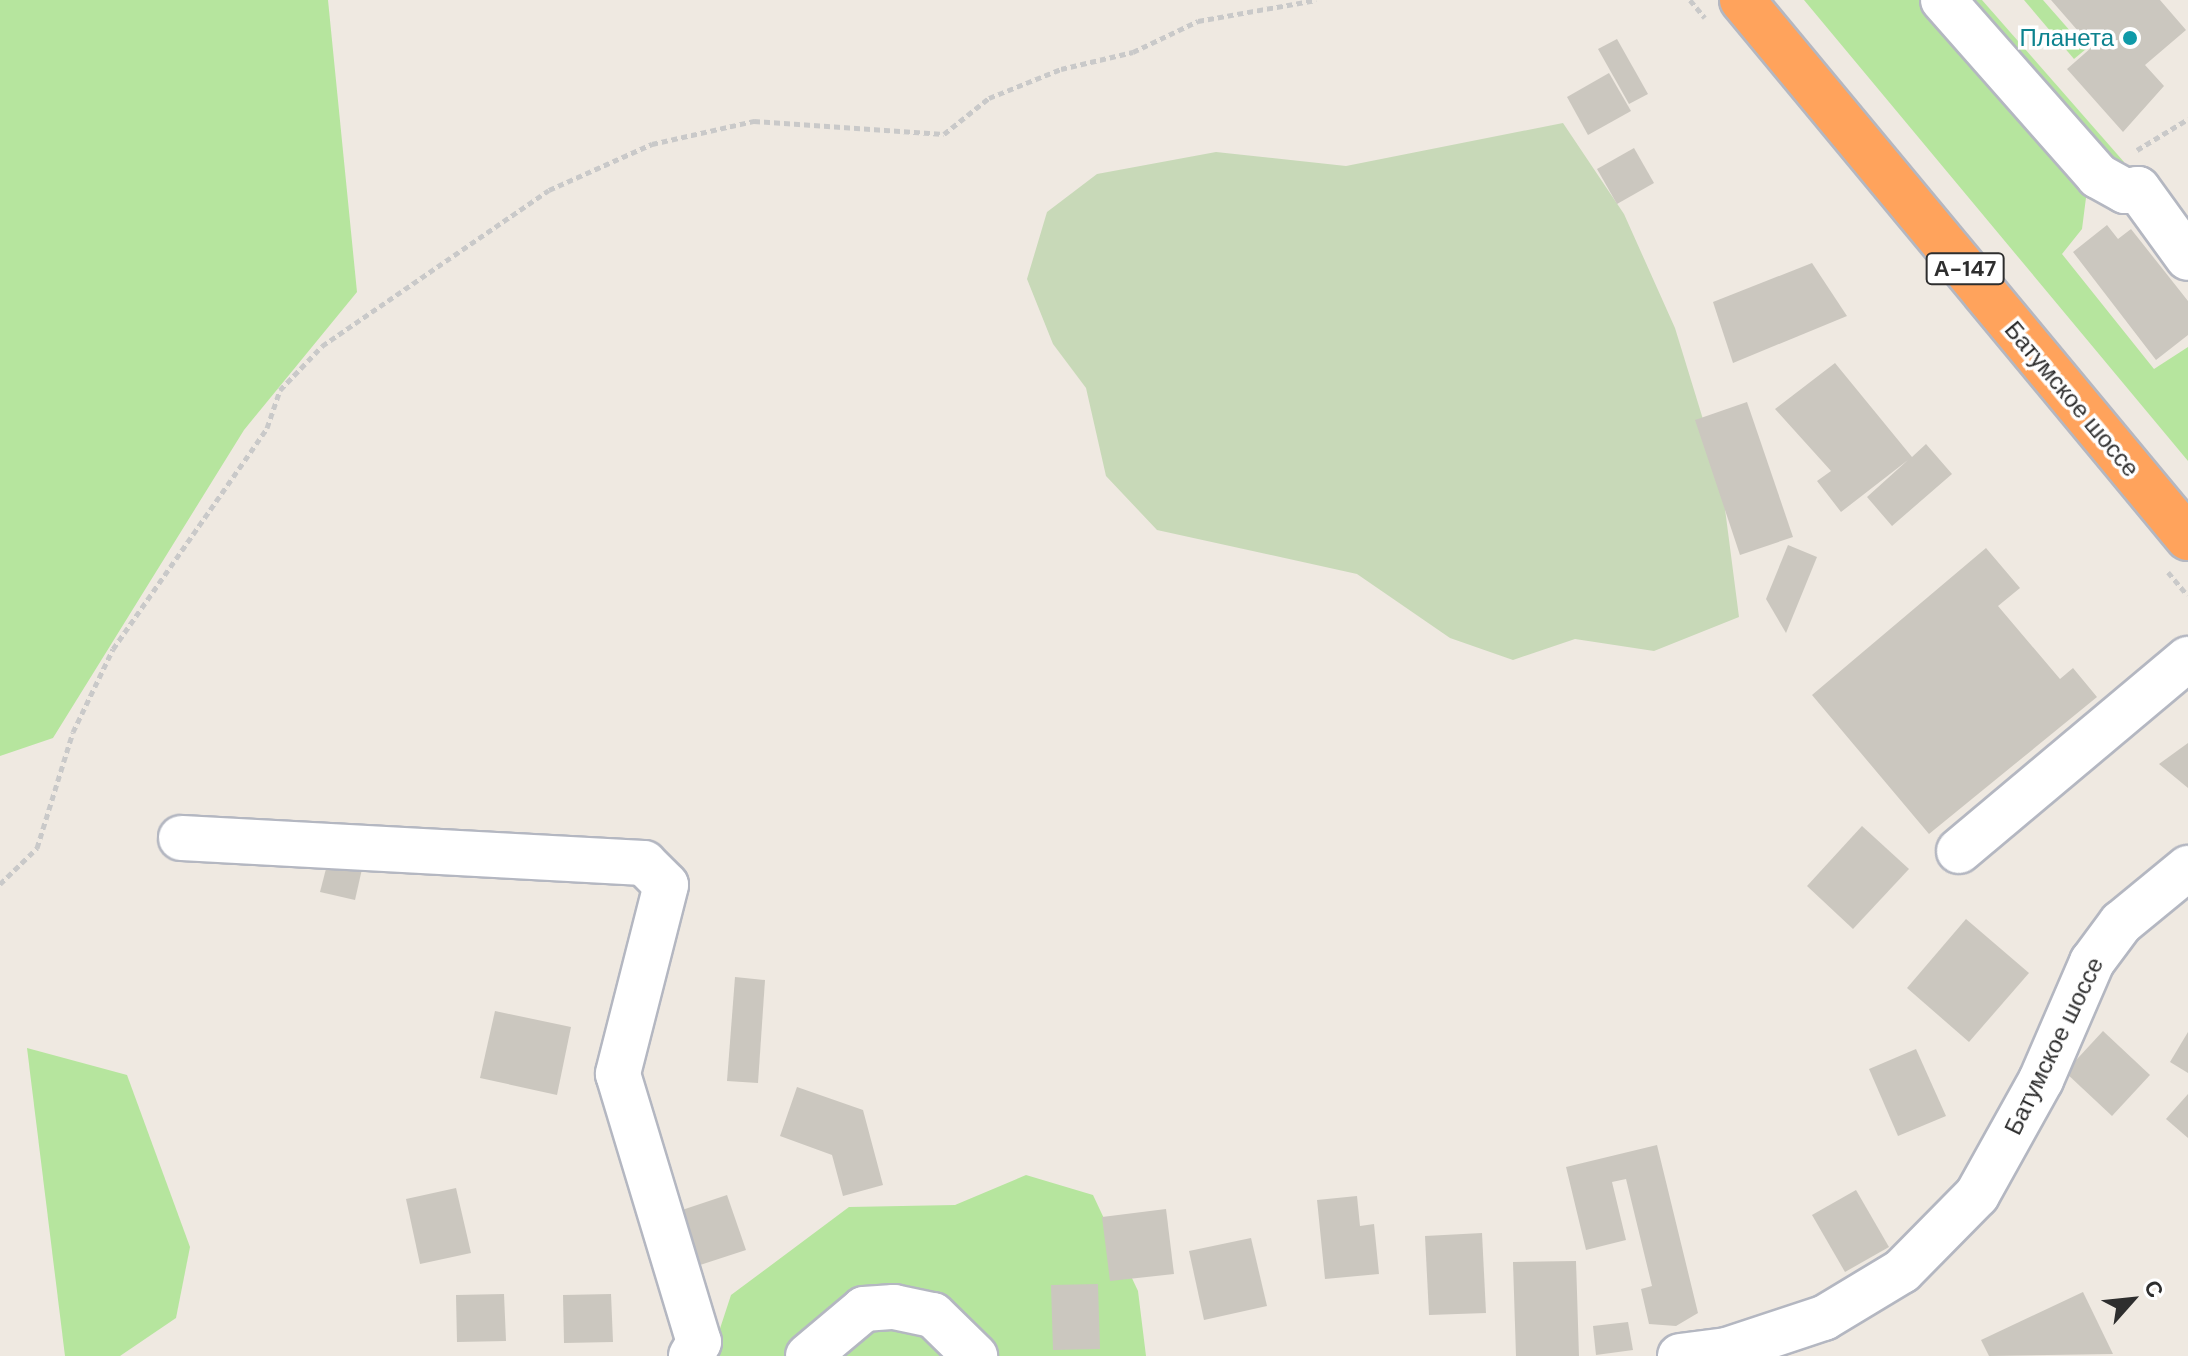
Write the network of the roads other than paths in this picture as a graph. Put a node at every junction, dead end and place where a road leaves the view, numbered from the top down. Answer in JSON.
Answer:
{"nodes":[{"id":1,"x":1742,"y":0,"type":"edge"},
{"id":2,"x":1943,"y":0,"type":"edge"},
{"id":3,"x":2188,"y":258,"type":"edge"},
{"id":4,"x":2188,"y":538,"type":"edge"},
{"id":5,"x":2188,"y":659,"type":"edge"},
{"id":6,"x":181,"y":838,"type":"dead end"},
{"id":7,"x":1959,"y":851,"type":"dead end"},
{"id":8,"x":2188,"y":868,"type":"edge"},
{"id":9,"x":691,"y":1356,"type":"edge"},
{"id":10,"x":808,"y":1356,"type":"edge"},
{"id":11,"x":975,"y":1356,"type":"edge"},
{"id":12,"x":1680,"y":1356,"type":"edge"}],
"edges":[{"from":1,"to":4,"type":"highway","name":"Батумское шоссе","number":"А-147"},
{"from":2,"to":3,"type":"street"},
{"from":5,"to":7,"type":"street"},
{"from":6,"to":9,"type":"street"},
{"from":8,"to":12,"type":"street","name":"Батумское шоссе"},
{"from":10,"to":11,"type":"street"}]}
